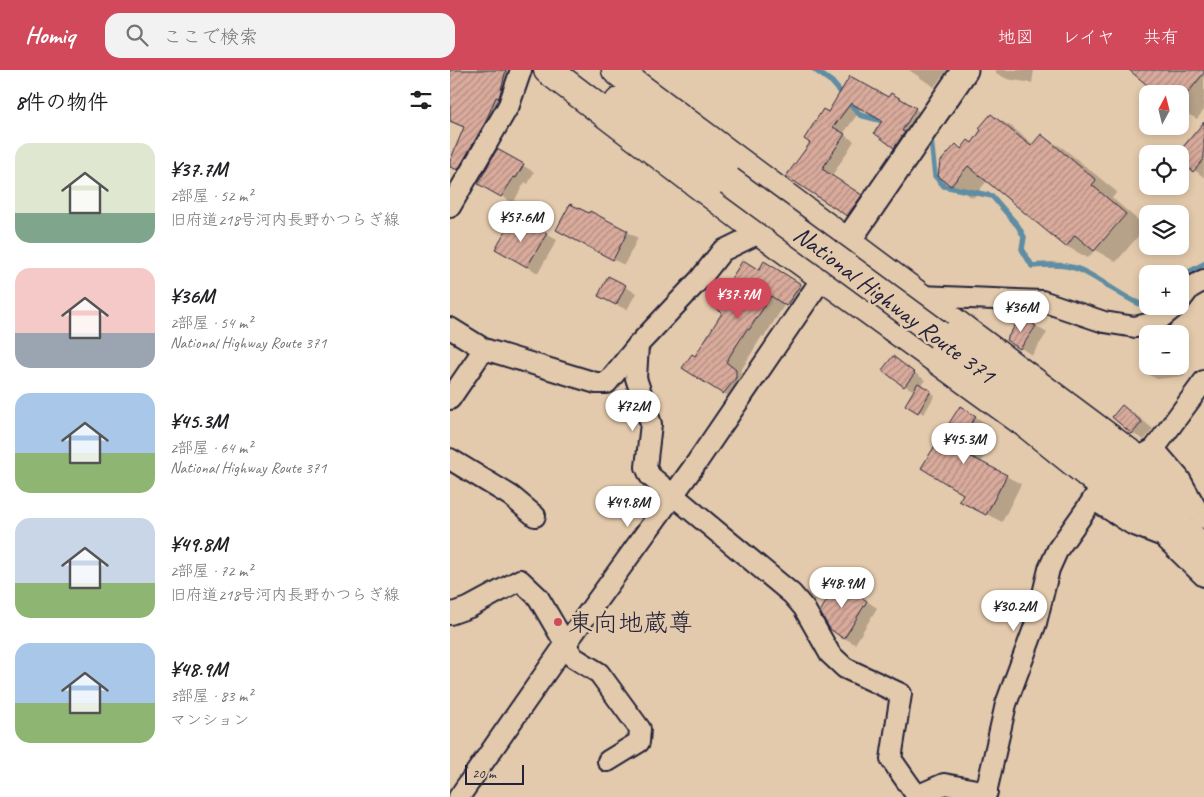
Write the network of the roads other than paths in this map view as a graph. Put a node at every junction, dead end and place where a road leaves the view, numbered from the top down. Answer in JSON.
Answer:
{"nodes":[{"id":1,"x":521,"y":70,"type":"edge"},
{"id":2,"x":548,"y":70,"type":"edge"},
{"id":3,"x":576,"y":70,"type":"edge"},
{"id":4,"x":616,"y":70,"type":"edge"},
{"id":5,"x":965,"y":70,"type":"edge"},
{"id":6,"x":450,"y":207,"type":"edge"},
{"id":7,"x":761,"y":232,"type":"junction"},
{"id":8,"x":847,"y":242,"type":"junction"},
{"id":9,"x":823,"y":277,"type":"junction"},
{"id":10,"x":1204,"y":280,"type":"edge"},
{"id":11,"x":1189,"y":289,"type":"edge"},
{"id":12,"x":920,"y":296,"type":"junction"},
{"id":13,"x":1165,"y":315,"type":"edge"},
{"id":14,"x":450,"y":328,"type":"edge"},
{"id":15,"x":638,"y":345,"type":"junction"},
{"id":16,"x":484,"y":349,"type":"junction"},
{"id":17,"x":1204,"y":381,"type":"edge"},
{"id":18,"x":450,"y":400,"type":"edge"},
{"id":19,"x":450,"y":459,"type":"edge"},
{"id":20,"x":672,"y":496,"type":"junction"},
{"id":21,"x":534,"y":516,"type":"dead end"},
{"id":22,"x":1192,"y":522,"type":"edge"},
{"id":23,"x":1204,"y":549,"type":"edge"},
{"id":24,"x":1204,"y":576,"type":"edge"},
{"id":25,"x":450,"y":614,"type":"edge"},
{"id":26,"x":565,"y":645,"type":"junction"},
{"id":27,"x":608,"y":761,"type":"dead end"},
{"id":28,"x":986,"y":795,"type":"edge"},
{"id":29,"x":459,"y":797,"type":"edge"}],
"edges":[{"from":1,"to":6,"type":"street"},
{"from":2,"to":7,"type":"highway"},
{"from":3,"to":22,"type":"highway","name":"National Highway Route 371","bridge":true},
{"from":4,"to":8,"type":"highway"},
{"from":5,"to":8,"type":"main road"},
{"from":7,"to":9,"type":"highway"},
{"from":7,"to":15,"type":"street"},
{"from":8,"to":9,"type":"main road"},
{"from":8,"to":12,"type":"highway"},
{"from":9,"to":20,"type":"street"},
{"from":9,"to":22,"type":"highway"},
{"from":10,"to":11,"type":"street"},
{"from":12,"to":13,"type":"street"},
{"from":12,"to":22,"type":"highway"},
{"from":14,"to":16,"type":"street"},
{"from":15,"to":16,"type":"street"},
{"from":15,"to":20,"type":"street"},
{"from":16,"to":18,"type":"street"},
{"from":17,"to":22,"type":"street"},
{"from":19,"to":21,"type":"street"},
{"from":20,"to":26,"type":"street"},
{"from":20,"to":28,"type":"street"},
{"from":22,"to":23,"type":"highway","name":"National Highway Route 371"},
{"from":24,"to":28,"type":"street"},
{"from":25,"to":26,"type":"street"},
{"from":26,"to":27,"type":"street"},
{"from":26,"to":29,"type":"street"}]}
